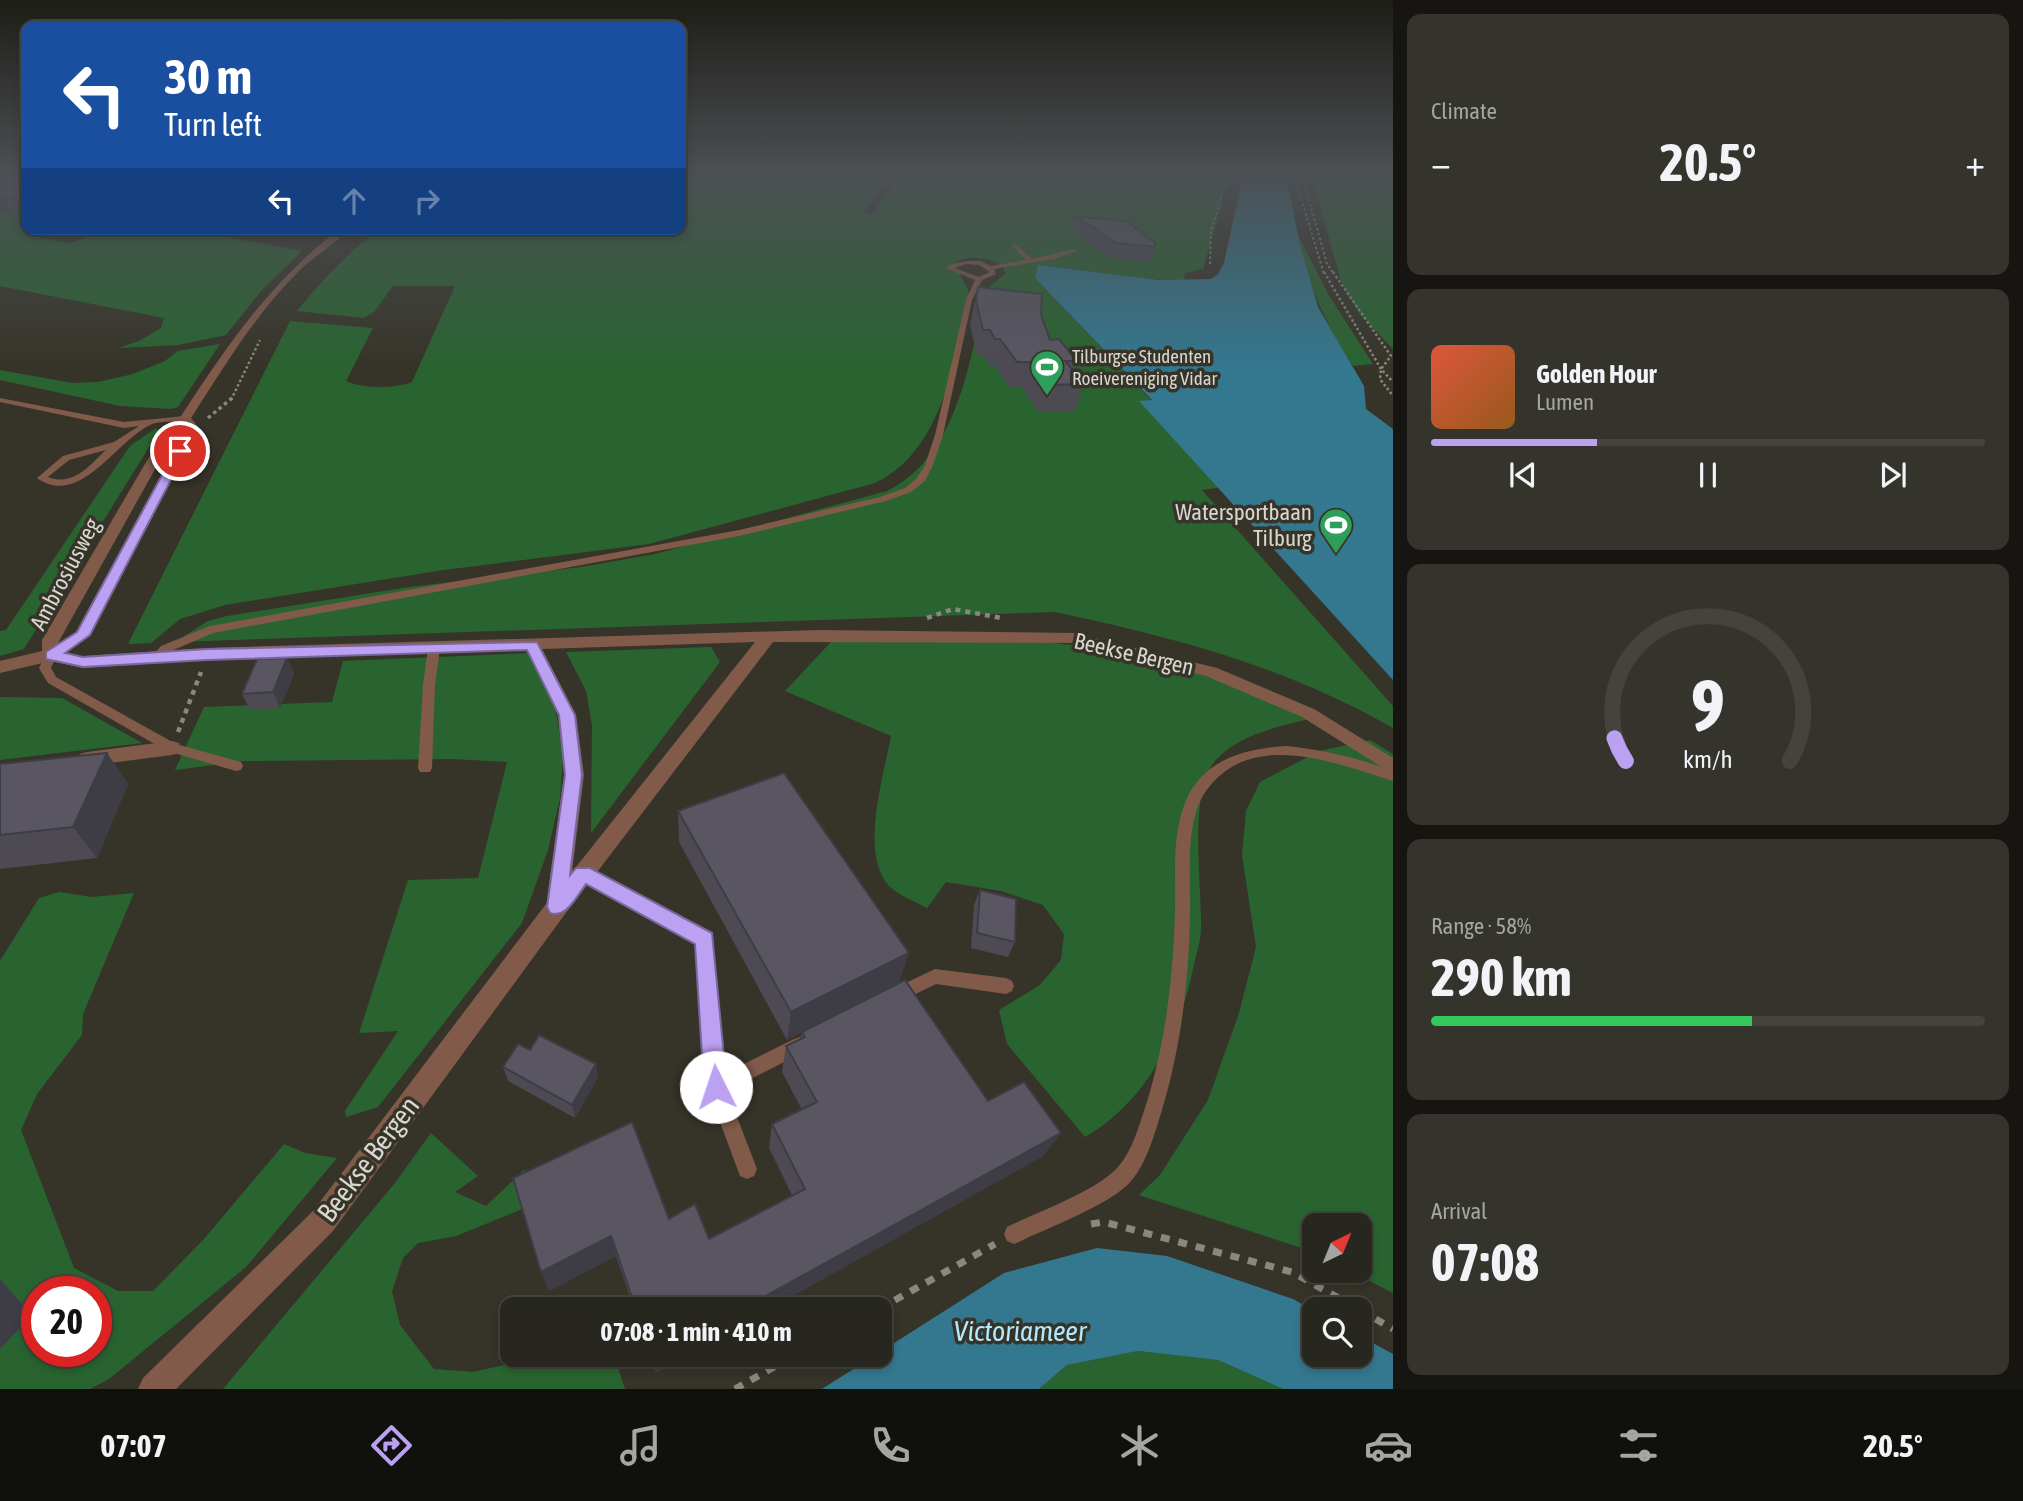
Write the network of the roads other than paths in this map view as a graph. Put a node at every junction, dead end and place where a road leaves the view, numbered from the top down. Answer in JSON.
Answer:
{"nodes":[{"id":1,"x":329,"y":240,"type":"edge"},
{"id":2,"x":1014,"y":244,"type":"dead end"},
{"id":3,"x":1074,"y":251,"type":"dead end"},
{"id":4,"x":1030,"y":260,"type":"junction"},
{"id":5,"x":992,"y":268,"type":"junction"},
{"id":6,"x":979,"y":279,"type":"junction"},
{"id":7,"x":0,"y":400,"type":"edge"},
{"id":8,"x":189,"y":423,"type":"junction"},
{"id":9,"x":148,"y":424,"type":"junction"},
{"id":10,"x":116,"y":444,"type":"junction"},
{"id":11,"x":768,"y":637,"type":"junction"},
{"id":12,"x":532,"y":645,"type":"junction"},
{"id":13,"x":434,"y":648,"type":"junction"},
{"id":14,"x":51,"y":655,"type":"junction"},
{"id":15,"x":157,"y":657,"type":"junction"},
{"id":16,"x":1,"y":669,"type":"edge"},
{"id":17,"x":172,"y":748,"type":"junction"},
{"id":18,"x":66,"y":762,"type":"edge"},
{"id":19,"x":236,"y":766,"type":"dead end"},
{"id":20,"x":1393,"y":767,"type":"edge"},
{"id":21,"x":425,"y":768,"type":"dead end"},
{"id":22,"x":1393,"y":776,"type":"edge"},
{"id":23,"x":583,"y":873,"type":"junction"},
{"id":24,"x":557,"y":907,"type":"junction"},
{"id":25,"x":1006,"y":986,"type":"dead end"},
{"id":26,"x":886,"y":1001,"type":"edge"},
{"id":27,"x":813,"y":1038,"type":"edge"},
{"id":28,"x":716,"y":1087,"type":"junction"},
{"id":29,"x":747,"y":1169,"type":"dead end"},
{"id":30,"x":1014,"y":1234,"type":"road end"},
{"id":31,"x":154,"y":1389,"type":"edge"}],
"edges":[{"from":1,"to":8,"type":"street","name":"Ambrosiusweg"},
{"from":2,"to":4,"type":"lane"},
{"from":3,"to":4,"type":"lane"},
{"from":4,"to":5,"type":"lane"},
{"from":5,"to":6,"type":"lane"},
{"from":5,"to":6,"type":"lane"},
{"from":6,"to":15,"type":"lane"},
{"from":7,"to":9,"type":"lane","name":"Ambrosiusweg"},
{"from":8,"to":9,"type":"lane","name":"Ambrosiusweg"},
{"from":8,"to":14,"type":"street","name":"Ambrosiusweg"},
{"from":8,"to":14,"type":"street","name":"Ambrosiusweg"},
{"from":9,"to":10,"type":"lane","name":"Ambrosiusweg"},
{"from":10,"to":10,"type":"lane","name":"Ambrosiusweg"},
{"from":11,"to":12,"type":"street","name":"Beekse Bergen"},
{"from":11,"to":20,"type":"street","name":"Beekse Bergen"},
{"from":11,"to":23,"type":"street","name":"Beekse Bergen"},
{"from":12,"to":13,"type":"street","name":"Beekse Bergen"},
{"from":12,"to":24,"type":"street","name":"Beekse Bergen"},
{"from":13,"to":15,"type":"street","name":"Beekse Bergen"},
{"from":13,"to":21,"type":"lane"},
{"from":14,"to":15,"type":"street","name":"Beekse Bergen"},
{"from":14,"to":16,"type":"street"},
{"from":14,"to":17,"type":"lane"},
{"from":17,"to":18,"type":"street"},
{"from":17,"to":19,"type":"lane"},
{"from":22,"to":30,"type":"lane"},
{"from":23,"to":24,"type":"street","name":"Beekse Bergen"},
{"from":23,"to":28,"type":"lane"},
{"from":24,"to":31,"type":"street","name":"Beekse Bergen"},
{"from":25,"to":26,"type":"lane"},
{"from":27,"to":28,"type":"lane"},
{"from":28,"to":29,"type":"lane"}]}
